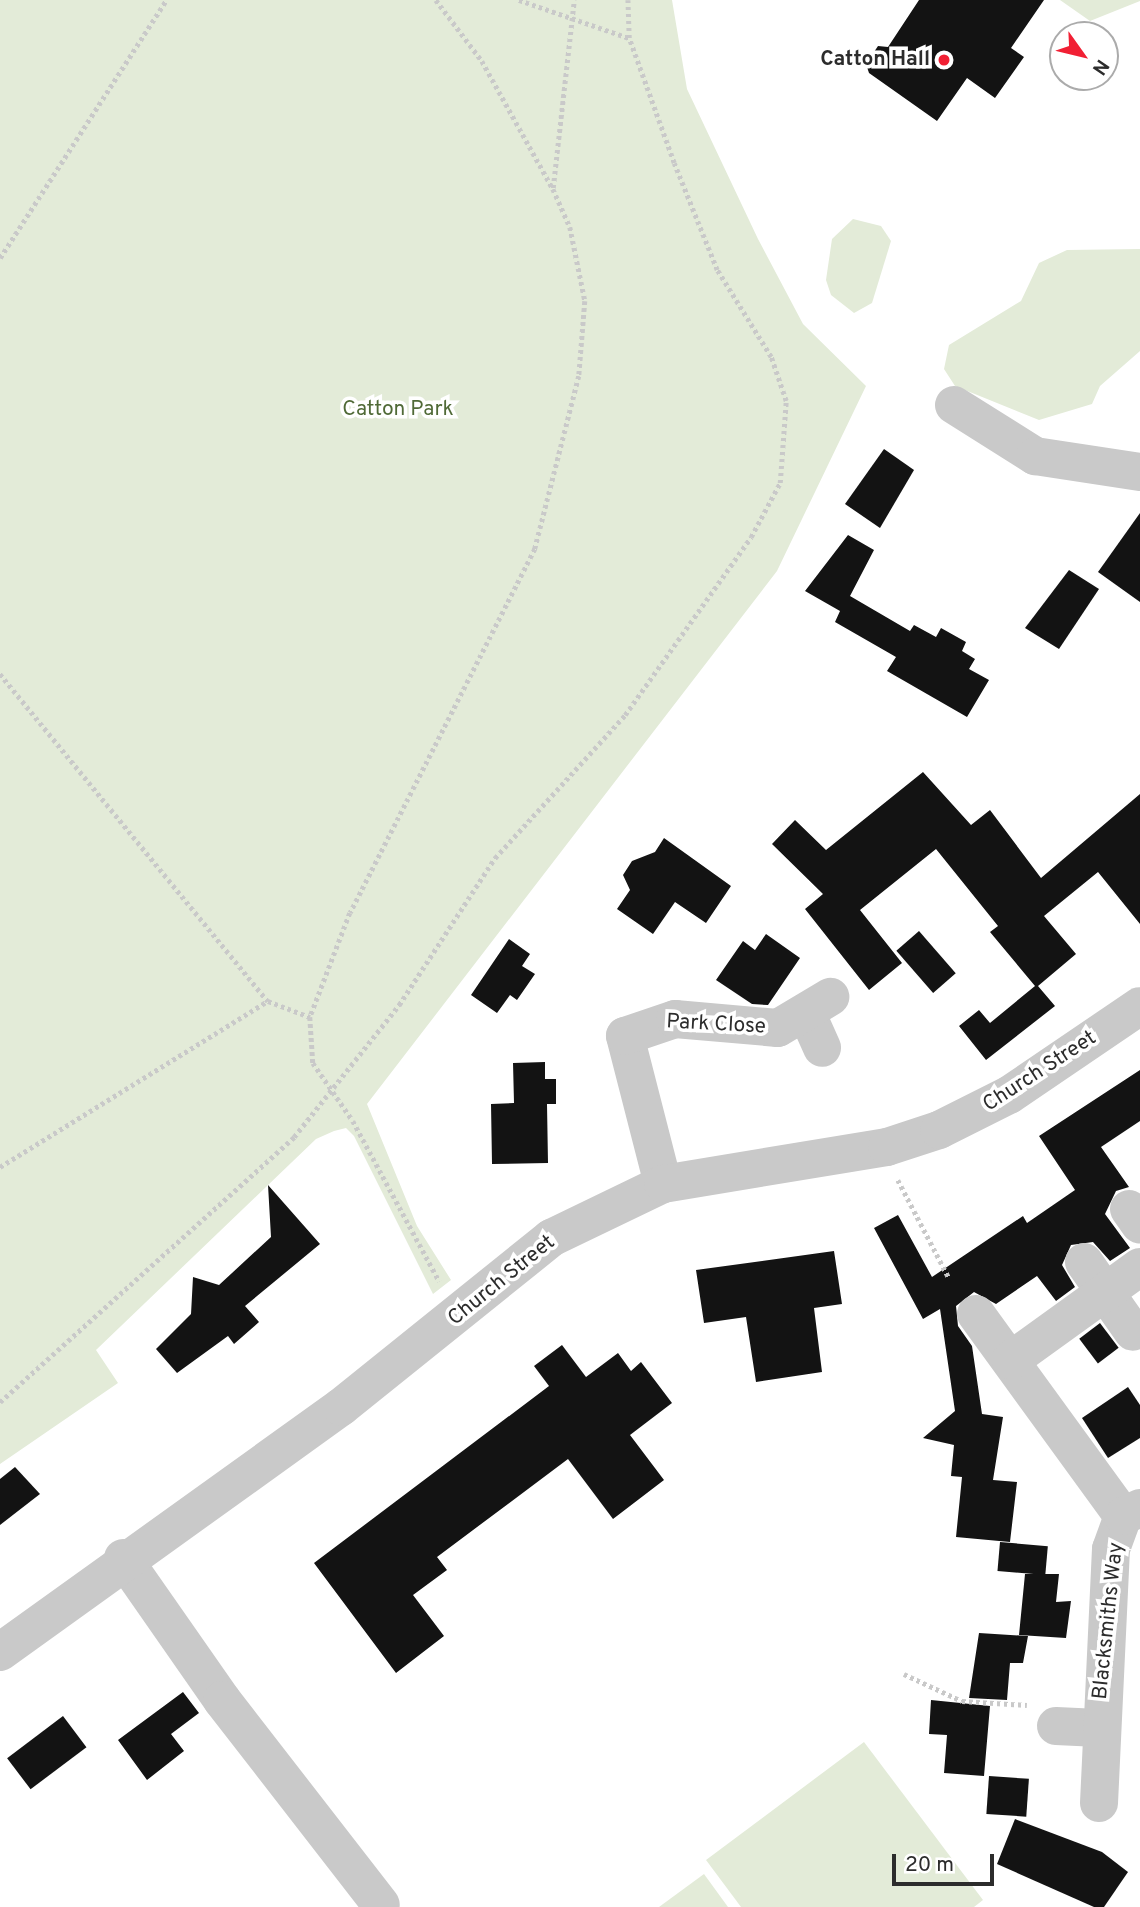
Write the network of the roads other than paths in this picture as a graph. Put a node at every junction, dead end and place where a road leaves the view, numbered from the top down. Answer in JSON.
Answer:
{"nodes":[{"id":1,"x":954,"y":405,"type":"dead end"},
{"id":2,"x":1140,"y":472,"type":"edge"},
{"id":3,"x":1140,"y":1006,"type":"edge"},
{"id":4,"x":821,"y":1048,"type":"dead end"},
{"id":5,"x":663,"y":1184,"type":"junction"},
{"id":6,"x":1140,"y":1267,"type":"edge"},
{"id":7,"x":1095,"y":1278,"type":"junction"},
{"id":8,"x":976,"y":1314,"type":"dead end"},
{"id":9,"x":1133,"y":1332,"type":"dead end"},
{"id":10,"x":1011,"y":1360,"type":"junction"},
{"id":11,"x":1132,"y":1512,"type":"edge"},
{"id":12,"x":124,"y":1558,"type":"junction"},
{"id":13,"x":0,"y":1651,"type":"edge"},
{"id":14,"x":1046,"y":1716,"type":"road end"},
{"id":15,"x":1099,"y":1728,"type":"junction"},
{"id":16,"x":1099,"y":1804,"type":"dead end"},
{"id":17,"x":381,"y":1905,"type":"dead end"}],
"edges":[{"from":1,"to":2,"type":"street"},
{"from":3,"to":5,"type":"street","name":"Church Street"},
{"from":4,"to":5,"type":"street","name":"Park Close"},
{"from":5,"to":12,"type":"street","name":"Church Street"},
{"from":6,"to":7,"type":"street"},
{"from":7,"to":9,"type":"street"},
{"from":7,"to":10,"type":"street"},
{"from":8,"to":10,"type":"street","name":"Blacksmiths Way"},
{"from":10,"to":11,"type":"street","name":"Blacksmiths Way"},
{"from":11,"to":15,"type":"street","name":"Blacksmiths Way"},
{"from":12,"to":13,"type":"street","name":"Church Street"},
{"from":12,"to":17,"type":"street"},
{"from":14,"to":15,"type":"street","name":"Blacksmiths Way"},
{"from":15,"to":16,"type":"street","name":"Blacksmiths Way"}]}
